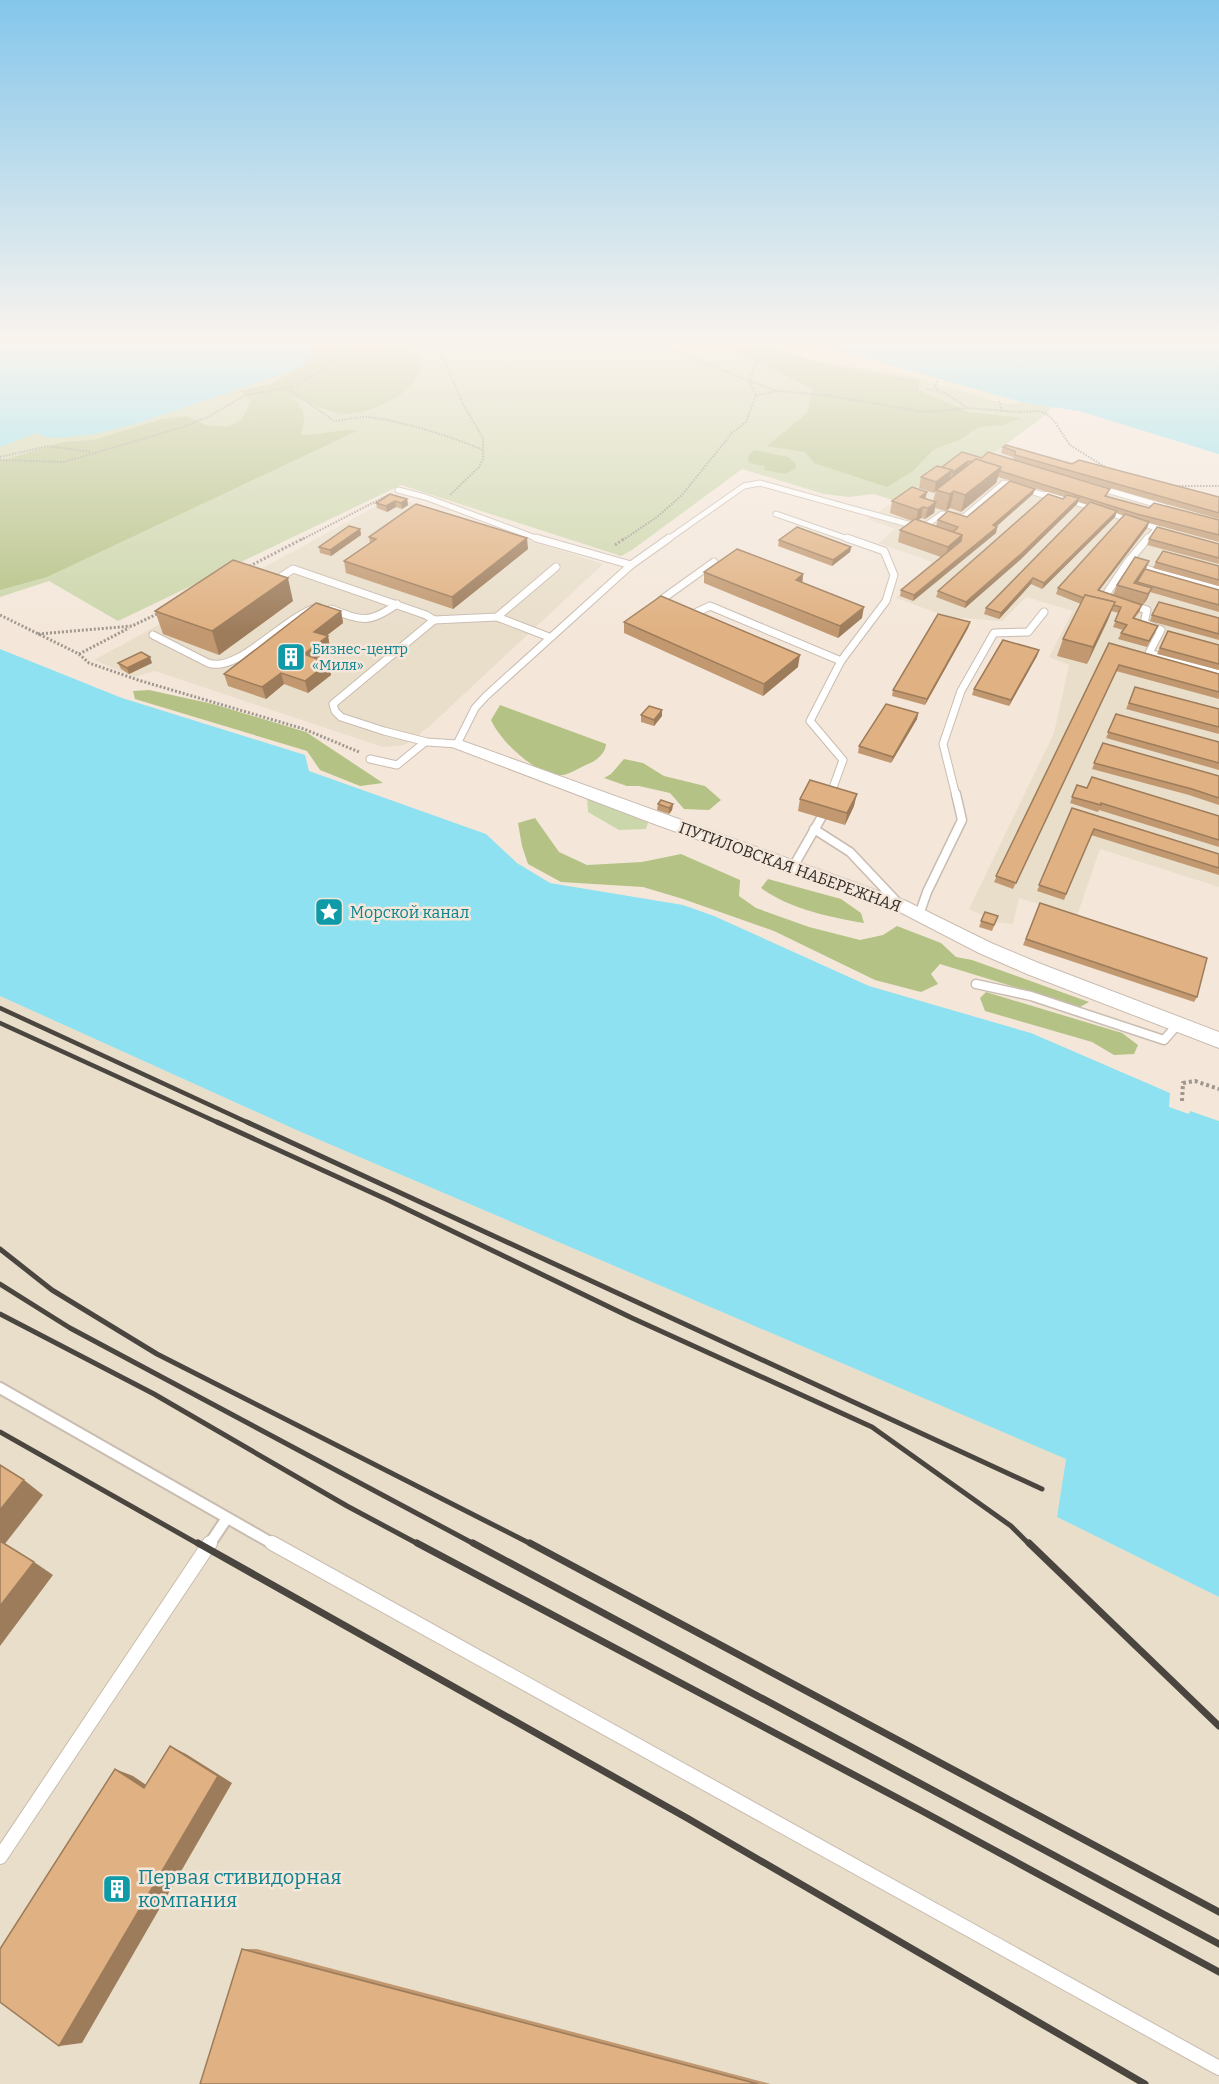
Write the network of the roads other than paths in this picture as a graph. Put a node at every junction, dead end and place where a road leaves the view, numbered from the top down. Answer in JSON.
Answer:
{"nodes":[{"id":1,"x":1094,"y":486,"type":"edge"},
{"id":2,"x":398,"y":490,"type":"road end"},
{"id":3,"x":1173,"y":510,"type":"edge"},
{"id":4,"x":776,"y":514,"type":"dead end"},
{"id":5,"x":1157,"y":528,"type":"junction"},
{"id":6,"x":1168,"y":531,"type":"edge"},
{"id":7,"x":714,"y":562,"type":"edge"},
{"id":8,"x":1127,"y":563,"type":"junction"},
{"id":9,"x":631,"y":565,"type":"junction"},
{"id":10,"x":556,"y":567,"type":"dead end"},
{"id":11,"x":276,"y":580,"type":"edge"},
{"id":12,"x":1219,"y":590,"type":"edge"},
{"id":13,"x":1116,"y":600,"type":"edge"},
{"id":14,"x":1126,"y":603,"type":"edge"},
{"id":15,"x":397,"y":604,"type":"junction"},
{"id":16,"x":672,"y":604,"type":"edge"},
{"id":17,"x":682,"y":609,"type":"edge"},
{"id":18,"x":1044,"y":612,"type":"dead end"},
{"id":19,"x":497,"y":617,"type":"junction"},
{"id":20,"x":434,"y":620,"type":"junction"},
{"id":21,"x":153,"y":635,"type":"dead end"},
{"id":22,"x":549,"y":637,"type":"junction"},
{"id":23,"x":841,"y":661,"type":"junction"},
{"id":24,"x":1219,"y":674,"type":"edge"},
{"id":25,"x":424,"y":743,"type":"junction"},
{"id":26,"x":457,"y":744,"type":"junction"},
{"id":27,"x":370,"y":759,"type":"road end"},
{"id":28,"x":829,"y":798,"type":"edge"},
{"id":29,"x":821,"y":818,"type":"edge"},
{"id":30,"x":814,"y":829,"type":"junction"},
{"id":31,"x":793,"y":867,"type":"junction"},
{"id":32,"x":900,"y":905,"type":"junction"},
{"id":33,"x":919,"y":915,"type":"junction"},
{"id":34,"x":976,"y":984,"type":"dead end"},
{"id":35,"x":1179,"y":1024,"type":"junction"},
{"id":36,"x":1219,"y":1040,"type":"edge"},
{"id":37,"x":0,"y":1388,"type":"edge"},
{"id":38,"x":227,"y":1518,"type":"junction"},
{"id":39,"x":0,"y":1857,"type":"edge"},
{"id":40,"x":1219,"y":2068,"type":"edge"}],
"edges":[{"from":1,"to":3,"type":"lane"},
{"from":2,"to":9,"type":"lane"},
{"from":4,"to":23,"type":"lane"},
{"from":5,"to":6,"type":"lane"},
{"from":5,"to":8,"type":"lane"},
{"from":5,"to":9,"type":"lane"},
{"from":7,"to":16,"type":"lane"},
{"from":8,"to":12,"type":"lane"},
{"from":8,"to":13,"type":"lane"},
{"from":9,"to":22,"type":"lane"},
{"from":10,"to":19,"type":"lane"},
{"from":11,"to":15,"type":"lane"},
{"from":14,"to":24,"type":"lane"},
{"from":15,"to":20,"type":"lane"},
{"from":15,"to":21,"type":"lane"},
{"from":17,"to":23,"type":"lane"},
{"from":18,"to":33,"type":"lane"},
{"from":19,"to":20,"type":"lane"},
{"from":19,"to":22,"type":"lane"},
{"from":20,"to":25,"type":"lane"},
{"from":22,"to":26,"type":"lane"},
{"from":23,"to":28,"type":"lane"},
{"from":25,"to":26,"type":"lane"},
{"from":25,"to":27,"type":"lane"},
{"from":26,"to":31,"type":"street","name":"ПУТИЛОВСКАЯ НАБЕРЕЖНАЯ"},
{"from":29,"to":30,"type":"lane"},
{"from":30,"to":31,"type":"lane"},
{"from":30,"to":32,"type":"lane"},
{"from":31,"to":32,"type":"street","name":"ПУТИЛОВСКАЯ НАБЕРЕЖНАЯ"},
{"from":32,"to":33,"type":"street","name":"ПУТИЛОВСКАЯ НАБЕРЕЖНАЯ"},
{"from":33,"to":35,"type":"street","name":"ПУТИЛОВСКАЯ НАБЕРЕЖНАЯ"},
{"from":34,"to":35,"type":"lane"},
{"from":35,"to":36,"type":"street","name":"ПУТИЛОВСКАЯ НАБЕРЕЖНАЯ"},
{"from":37,"to":38,"type":"lane"},
{"from":38,"to":39,"type":"lane"},
{"from":38,"to":40,"type":"lane"}]}
